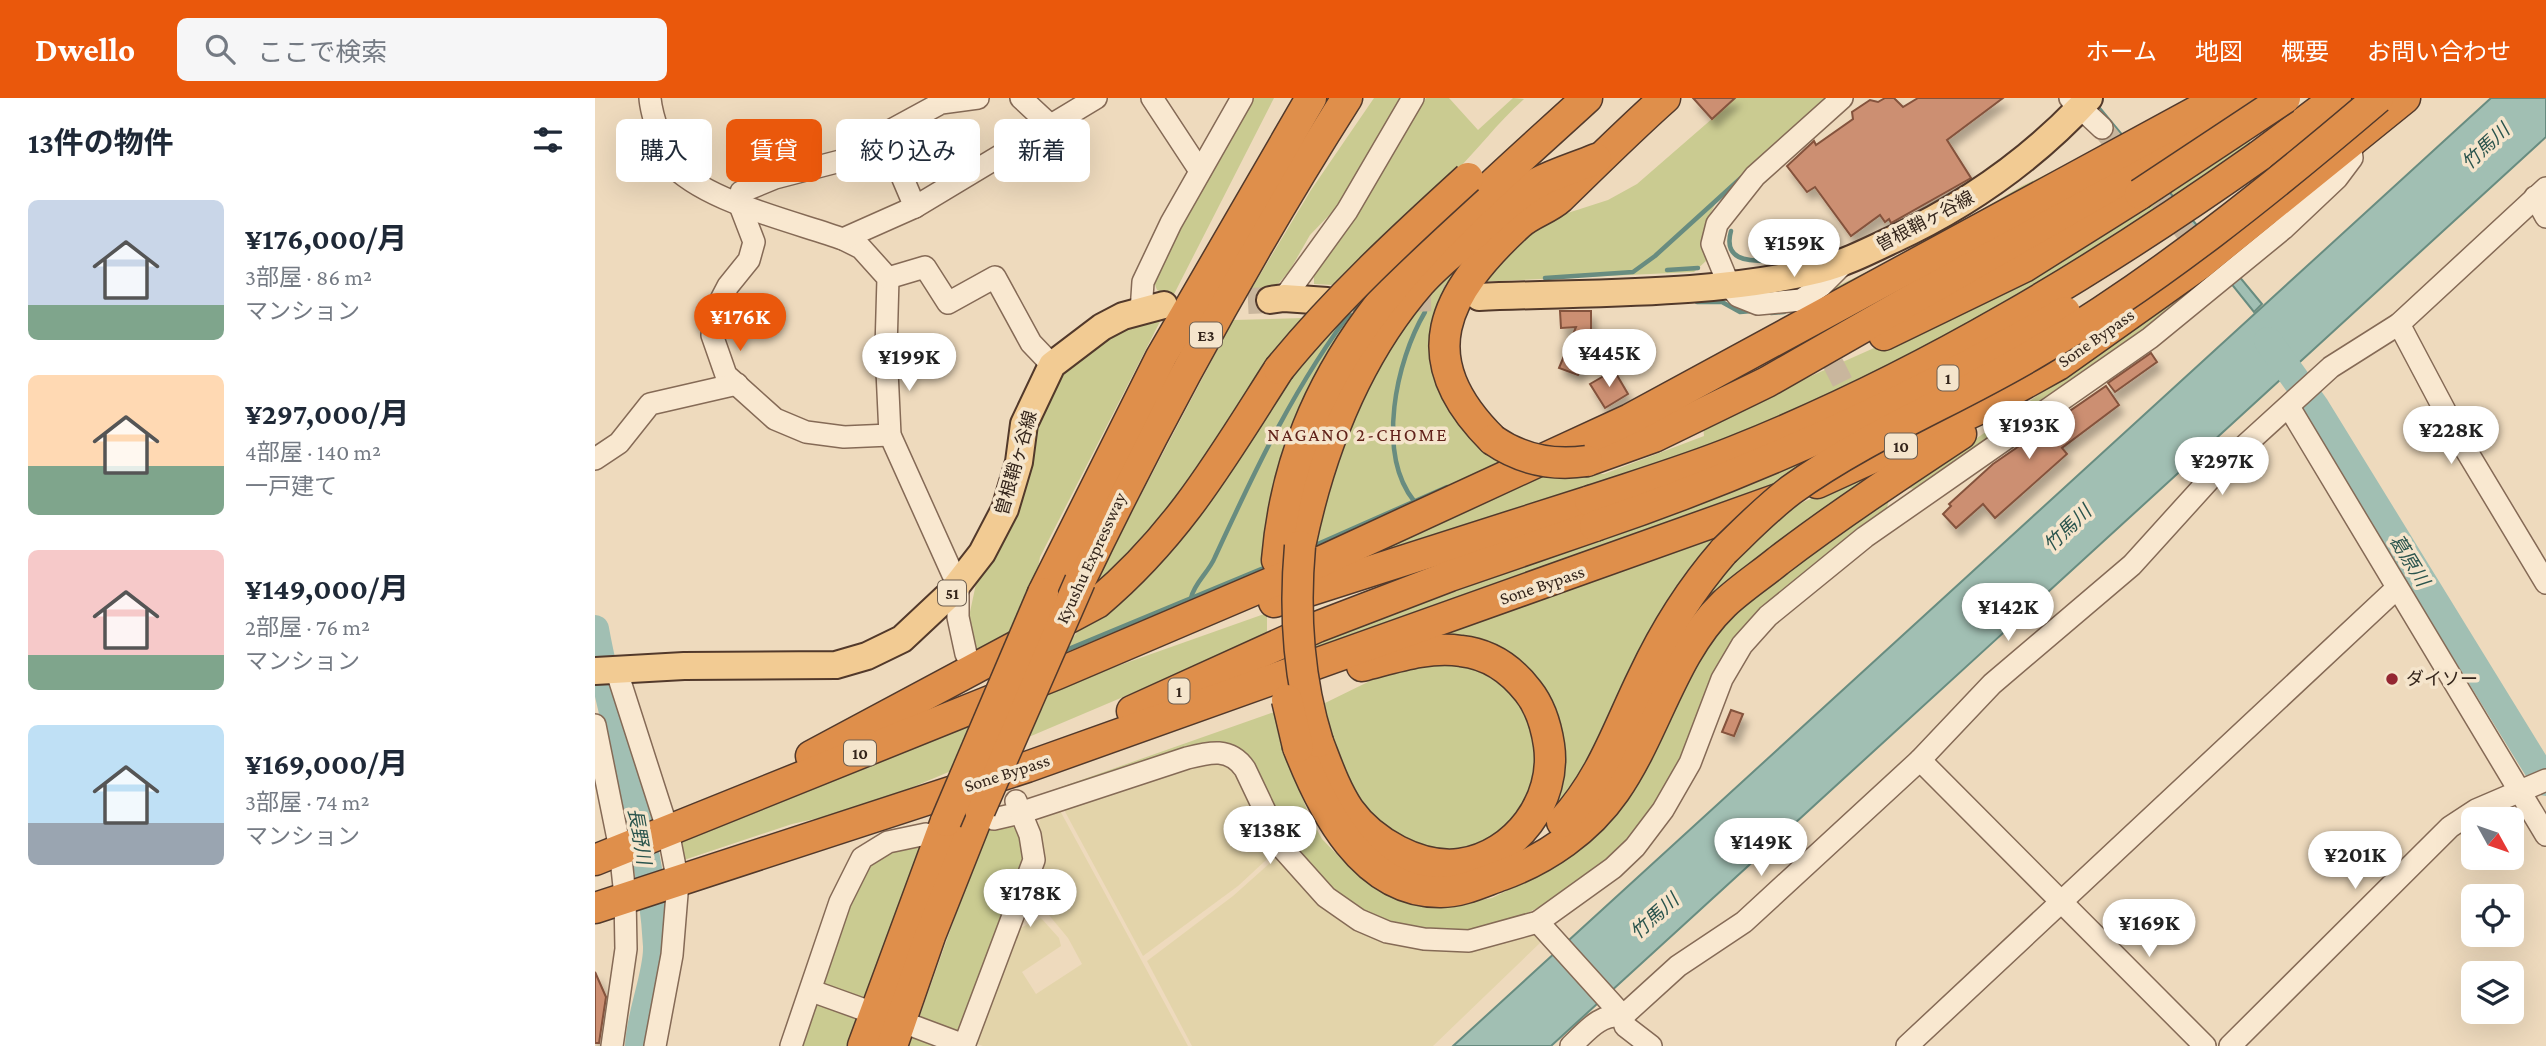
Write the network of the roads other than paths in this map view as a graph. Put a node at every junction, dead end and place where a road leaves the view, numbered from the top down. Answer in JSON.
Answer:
{"nodes":[{"id":1,"x":650,"y":98,"type":"edge"},
{"id":2,"x":978,"y":98,"type":"edge"},
{"id":3,"x":1021,"y":98,"type":"edge"},
{"id":4,"x":1096,"y":98,"type":"edge"},
{"id":5,"x":1152,"y":98,"type":"edge"},
{"id":6,"x":1242,"y":98,"type":"edge"},
{"id":7,"x":1290,"y":98,"type":"edge"},
{"id":8,"x":1311,"y":98,"type":"edge"},
{"id":9,"x":1347,"y":98,"type":"edge"},
{"id":10,"x":1413,"y":98,"type":"edge"},
{"id":11,"x":1579,"y":98,"type":"edge"},
{"id":12,"x":1587,"y":98,"type":"edge"},
{"id":13,"x":1665,"y":98,"type":"edge"},
{"id":14,"x":1842,"y":98,"type":"edge"},
{"id":15,"x":2221,"y":98,"type":"edge"},
{"id":16,"x":2263,"y":98,"type":"edge"},
{"id":17,"x":2285,"y":98,"type":"edge"},
{"id":18,"x":2336,"y":98,"type":"edge"},
{"id":19,"x":2369,"y":98,"type":"edge"},
{"id":20,"x":2378,"y":98,"type":"edge"},
{"id":21,"x":2405,"y":98,"type":"edge"},
{"id":22,"x":2080,"y":103,"type":"edge"},
{"id":23,"x":912,"y":119,"type":"edge"},
{"id":24,"x":1044,"y":119,"type":"edge"},
{"id":25,"x":1062,"y":119,"type":"edge"},
{"id":26,"x":2102,"y":128,"type":"tunnel mouth"},
{"id":27,"x":2350,"y":145,"type":"junction"},
{"id":28,"x":1596,"y":159,"type":"junction"},
{"id":29,"x":994,"y":160,"type":"edge"},
{"id":30,"x":836,"y":162,"type":"edge"},
{"id":31,"x":1200,"y":172,"type":"junction"},
{"id":32,"x":904,"y":182,"type":"edge"},
{"id":33,"x":2540,"y":193,"type":"edge"},
{"id":34,"x":739,"y":203,"type":"junction"},
{"id":35,"x":915,"y":207,"type":"junction"},
{"id":36,"x":2546,"y":217,"type":"edge"},
{"id":37,"x":843,"y":239,"type":"junction"},
{"id":38,"x":888,"y":278,"type":"junction"},
{"id":39,"x":1729,"y":285,"type":"junction"},
{"id":40,"x":1479,"y":297,"type":"tunnel mouth"},
{"id":41,"x":1277,"y":299,"type":"joint"},
{"id":42,"x":1327,"y":301,"type":"tunnel mouth"},
{"id":43,"x":1152,"y":309,"type":"joint"},
{"id":44,"x":2399,"y":324,"type":"junction"},
{"id":45,"x":1161,"y":357,"type":"junction"},
{"id":46,"x":1052,"y":365,"type":"junction"},
{"id":47,"x":2058,"y":365,"type":"junction"},
{"id":48,"x":1767,"y":382,"type":"junction"},
{"id":49,"x":737,"y":384,"type":"junction"},
{"id":50,"x":2289,"y":407,"type":"junction"},
{"id":51,"x":890,"y":435,"type":"junction"},
{"id":52,"x":595,"y":459,"type":"edge"},
{"id":53,"x":1592,"y":513,"type":"junction"},
{"id":54,"x":1289,"y":553,"type":"junction"},
{"id":55,"x":2546,"y":583,"type":"edge"},
{"id":56,"x":958,"y":586,"type":"junction"},
{"id":57,"x":2397,"y":588,"type":"junction"},
{"id":58,"x":966,"y":654,"type":"dead end"},
{"id":59,"x":606,"y":670,"type":"edge"},
{"id":60,"x":1058,"y":674,"type":"junction"},
{"id":61,"x":595,"y":725,"type":"edge"},
{"id":62,"x":1308,"y":745,"type":"junction"},
{"id":63,"x":1920,"y":760,"type":"junction"},
{"id":64,"x":1027,"y":767,"type":"junction"},
{"id":65,"x":2546,"y":780,"type":"edge"},
{"id":66,"x":2519,"y":790,"type":"junction"},
{"id":67,"x":1018,"y":807,"type":"junction"},
{"id":68,"x":987,"y":814,"type":"junction"},
{"id":69,"x":849,"y":824,"type":"junction"},
{"id":70,"x":936,"y":827,"type":"junction"},
{"id":71,"x":666,"y":832,"type":"junction"},
{"id":72,"x":2546,"y":835,"type":"edge"},
{"id":73,"x":614,"y":852,"type":"edge"},
{"id":74,"x":872,"y":852,"type":"junction"},
{"id":75,"x":1501,"y":875,"type":"junction"},
{"id":76,"x":674,"y":881,"type":"junction"},
{"id":77,"x":629,"y":895,"type":"junction"},
{"id":78,"x":2063,"y":902,"type":"junction"},
{"id":79,"x":595,"y":908,"type":"edge"},
{"id":80,"x":1538,"y":922,"type":"junction"},
{"id":81,"x":812,"y":991,"type":"junction"},
{"id":82,"x":862,"y":1009,"type":"dead end"},
{"id":83,"x":1617,"y":1009,"type":"junction"},
{"id":84,"x":916,"y":1027,"type":"dead end"},
{"id":85,"x":964,"y":1045,"type":"edge"},
{"id":86,"x":612,"y":1046,"type":"edge"},
{"id":87,"x":655,"y":1046,"type":"edge"},
{"id":88,"x":790,"y":1046,"type":"edge"},
{"id":89,"x":863,"y":1046,"type":"edge"},
{"id":90,"x":892,"y":1046,"type":"edge"},
{"id":91,"x":1571,"y":1046,"type":"edge"},
{"id":92,"x":1651,"y":1046,"type":"edge"},
{"id":93,"x":1907,"y":1046,"type":"edge"},
{"id":94,"x":2205,"y":1046,"type":"edge"},
{"id":95,"x":2229,"y":1046,"type":"edge"}],
"edges":[{"from":1,"to":34,"type":"street"},
{"from":2,"to":23,"type":"street"},
{"from":3,"to":24,"type":"street"},
{"from":4,"to":25,"type":"street"},
{"from":5,"to":31,"type":"street"},
{"from":6,"to":31,"type":"street"},
{"from":7,"to":45,"type":"highway"},
{"from":8,"to":45,"type":"highway","name":"Kyushu Expressway","number":"E3"},
{"from":9,"to":68,"type":"highway","name":"Kyushu Expressway","number":"E3","bridge":true},
{"from":10,"to":41,"type":"street"},
{"from":11,"to":71,"type":"highway","bridge":true},
{"from":12,"to":54,"type":"highway"},
{"from":13,"to":28,"type":"highway"},
{"from":14,"to":39,"type":"street"},
{"from":15,"to":60,"type":"highway","number":"10"},
{"from":16,"to":48,"type":"highway"},
{"from":17,"to":48,"type":"highway","bridge":true},
{"from":18,"to":53,"type":"highway","number":"1","bridge":true},
{"from":19,"to":53,"type":"highway","number":"1","bridge":true},
{"from":20,"to":75,"type":"highway","bridge":true},
{"from":21,"to":27,"type":"highway","name":"Sone Bypass","number":"10"},
{"from":22,"to":26,"type":"street"},
{"from":22,"to":39,"type":"main road","name":"曽根鞘ヶ谷線"},
{"from":27,"to":47,"type":"highway","name":"Sone Bypass","number":"10"},
{"from":27,"to":80,"type":"street"},
{"from":28,"to":48,"type":"highway","bridge":true},
{"from":28,"to":54,"type":"highway"},
{"from":29,"to":35,"type":"street"},
{"from":30,"to":34,"type":"street"},
{"from":31,"to":43,"type":"street"},
{"from":32,"to":35,"type":"street"},
{"from":33,"to":36,"type":"street"},
{"from":33,"to":44,"type":"street"},
{"from":34,"to":37,"type":"street"},
{"from":34,"to":49,"type":"street"},
{"from":35,"to":37,"type":"street"},
{"from":37,"to":38,"type":"street"},
{"from":38,"to":46,"type":"street"},
{"from":38,"to":51,"type":"street"},
{"from":39,"to":40,"type":"main road","name":"曽根鞘ヶ谷線"},
{"from":41,"to":42,"type":"main road"},
{"from":43,"to":46,"type":"main road","name":"曽根鞘ヶ谷線","number":"51"},
{"from":44,"to":50,"type":"street"},
{"from":44,"to":55,"type":"street"},
{"from":45,"to":70,"type":"highway","name":"Kyushu Expressway","number":"E3","bridge":true},
{"from":46,"to":56,"type":"main road","name":"曽根鞘ヶ谷線","number":"51"},
{"from":47,"to":64,"type":"highway","name":"Sone Bypass","number":"10"},
{"from":47,"to":75,"type":"highway"},
{"from":49,"to":51,"type":"street"},
{"from":49,"to":52,"type":"street"},
{"from":50,"to":57,"type":"street"},
{"from":50,"to":63,"type":"street"},
{"from":51,"to":56,"type":"street"},
{"from":53,"to":60,"type":"highway","number":"1"},
{"from":53,"to":69,"type":"highway","number":"1"},
{"from":54,"to":62,"type":"highway","bridge":true},
{"from":56,"to":58,"type":"street"},
{"from":56,"to":59,"type":"main road","name":"曽根鞘ヶ谷線","number":"51"},
{"from":57,"to":66,"type":"street"},
{"from":57,"to":78,"type":"street"},
{"from":59,"to":71,"type":"street"},
{"from":60,"to":71,"type":"highway","number":"10"},
{"from":61,"to":73,"type":"street"},
{"from":62,"to":64,"type":"highway"},
{"from":62,"to":75,"type":"highway"},
{"from":63,"to":78,"type":"street"},
{"from":63,"to":83,"type":"street"},
{"from":64,"to":69,"type":"highway","name":"Sone Bypass","number":"10"},
{"from":65,"to":66,"type":"street"},
{"from":66,"to":72,"type":"street"},
{"from":66,"to":95,"type":"street"},
{"from":67,"to":68,"type":"street"},
{"from":67,"to":80,"type":"street"},
{"from":67,"to":85,"type":"street"},
{"from":68,"to":90,"type":"highway","name":"Kyushu Expressway"},
{"from":69,"to":74,"type":"street"},
{"from":69,"to":76,"type":"highway","name":"Sone Bypass","number":"10"},
{"from":70,"to":74,"type":"street"},
{"from":70,"to":89,"type":"highway","name":"Kyushu Expressway"},
{"from":71,"to":73,"type":"highway","number":"10"},
{"from":71,"to":76,"type":"street"},
{"from":73,"to":77,"type":"street"},
{"from":74,"to":81,"type":"street"},
{"from":76,"to":77,"type":"highway","name":"Sone Bypass","number":"10"},
{"from":76,"to":87,"type":"street"},
{"from":77,"to":79,"type":"highway","name":"Sone Bypass","number":"10"},
{"from":77,"to":86,"type":"street"},
{"from":78,"to":93,"type":"street"},
{"from":78,"to":94,"type":"street"},
{"from":80,"to":83,"type":"street"},
{"from":81,"to":82,"type":"street"},
{"from":81,"to":88,"type":"street"},
{"from":83,"to":91,"type":"street"},
{"from":83,"to":92,"type":"street"},
{"from":84,"to":85,"type":"street"}]}
